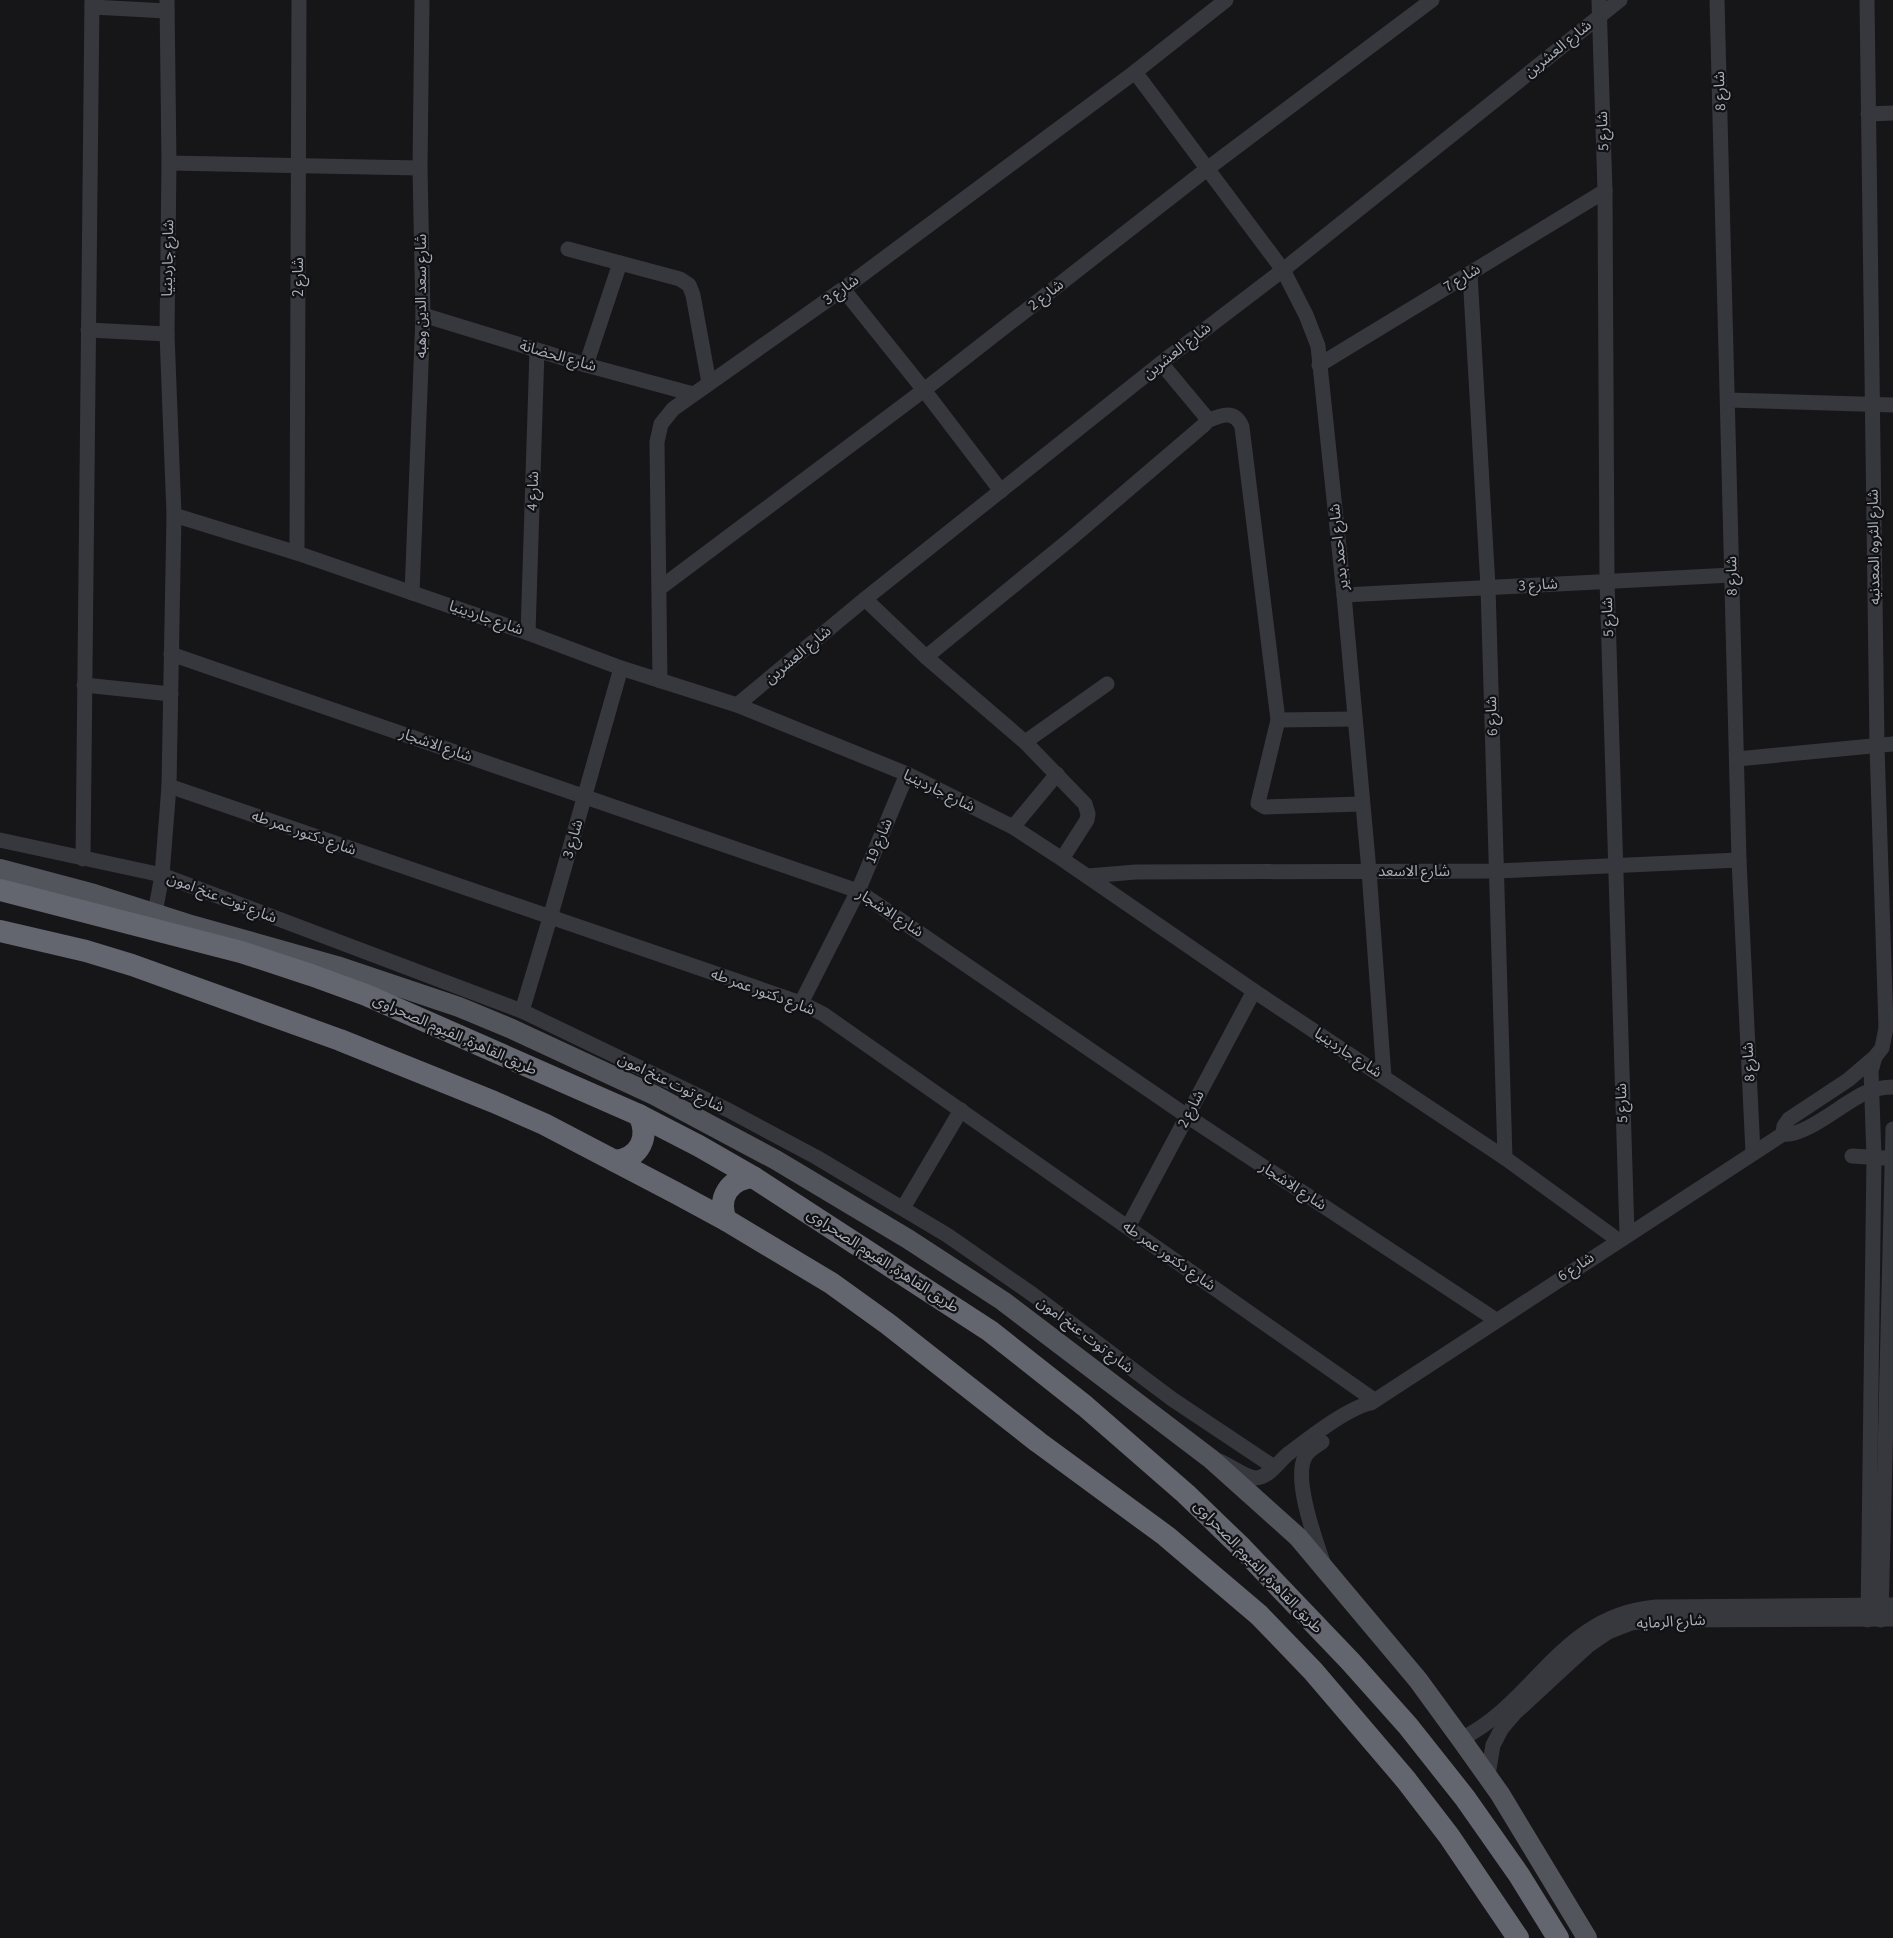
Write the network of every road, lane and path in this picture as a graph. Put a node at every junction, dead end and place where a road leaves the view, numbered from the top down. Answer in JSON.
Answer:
{"nodes":[{"id":1,"x":299,"y":0,"type":"edge"},
{"id":2,"x":422,"y":0,"type":"edge"},
{"id":3,"x":1226,"y":0,"type":"edge"},
{"id":4,"x":1432,"y":0,"type":"edge"},
{"id":5,"x":1620,"y":0,"type":"edge"},
{"id":6,"x":1717,"y":0,"type":"edge"},
{"id":7,"x":1867,"y":0,"type":"edge"},
{"id":8,"x":92,"y":4,"type":"edge"},
{"id":9,"x":167,"y":6,"type":"edge"},
{"id":10,"x":1599,"y":8,"type":"edge"},
{"id":11,"x":1135,"y":72,"type":"junction"},
{"id":12,"x":1893,"y":113,"type":"edge"},
{"id":13,"x":1868,"y":114,"type":"junction"},
{"id":14,"x":169,"y":163,"type":"junction"},
{"id":15,"x":298,"y":166,"type":"junction"},
{"id":16,"x":420,"y":168,"type":"junction"},
{"id":17,"x":1207,"y":169,"type":"junction"},
{"id":18,"x":1605,"y":191,"type":"junction"},
{"id":19,"x":568,"y":249,"type":"dead end"},
{"id":20,"x":620,"y":263,"type":"junction"},
{"id":21,"x":1282,"y":270,"type":"junction"},
{"id":22,"x":1470,"y":274,"type":"junction"},
{"id":23,"x":843,"y":289,"type":"junction"},
{"id":24,"x":423,"y":315,"type":"junction"},
{"id":25,"x":88,"y":330,"type":"junction"},
{"id":26,"x":166,"y":334,"type":"junction"},
{"id":27,"x":537,"y":350,"type":"junction"},
{"id":28,"x":1161,"y":363,"type":"junction"},
{"id":29,"x":586,"y":365,"type":"junction"},
{"id":30,"x":1319,"y":365,"type":"junction"},
{"id":31,"x":709,"y":383,"type":"junction"},
{"id":32,"x":924,"y":390,"type":"junction"},
{"id":33,"x":693,"y":394,"type":"junction"},
{"id":34,"x":1728,"y":400,"type":"junction"},
{"id":35,"x":1873,"y":404,"type":"junction"},
{"id":36,"x":1893,"y":405,"type":"edge"},
{"id":37,"x":1207,"y":421,"type":"junction"},
{"id":38,"x":1001,"y":490,"type":"junction"},
{"id":39,"x":174,"y":516,"type":"junction"},
{"id":40,"x":297,"y":553,"type":"junction"},
{"id":41,"x":1732,"y":574,"type":"junction"},
{"id":42,"x":1607,"y":581,"type":"junction"},
{"id":43,"x":1488,"y":587,"type":"junction"},
{"id":44,"x":660,"y":588,"type":"junction"},
{"id":45,"x":412,"y":593,"type":"junction"},
{"id":46,"x":1344,"y":595,"type":"junction"},
{"id":47,"x":864,"y":599,"type":"junction"},
{"id":48,"x":528,"y":633,"type":"junction"},
{"id":49,"x":171,"y":654,"type":"junction"},
{"id":50,"x":926,"y":657,"type":"junction"},
{"id":51,"x":621,"y":668,"type":"junction"},
{"id":52,"x":660,"y":681,"type":"junction"},
{"id":53,"x":1107,"y":684,"type":"dead end"},
{"id":54,"x":84,"y":685,"type":"junction"},
{"id":55,"x":171,"y":694,"type":"junction"},
{"id":56,"x":737,"y":705,"type":"junction"},
{"id":57,"x":1354,"y":719,"type":"junction"},
{"id":58,"x":1278,"y":720,"type":"junction"},
{"id":59,"x":1025,"y":742,"type":"junction"},
{"id":60,"x":1893,"y":744,"type":"edge"},
{"id":61,"x":1877,"y":746,"type":"junction"},
{"id":62,"x":1737,"y":759,"type":"junction"},
{"id":63,"x":907,"y":774,"type":"junction"},
{"id":64,"x":1057,"y":774,"type":"junction"},
{"id":65,"x":169,"y":786,"type":"junction"},
{"id":66,"x":585,"y":796,"type":"junction"},
{"id":67,"x":1362,"y":804,"type":"junction"},
{"id":68,"x":1012,"y":827,"type":"junction"},
{"id":69,"x":0,"y":840,"type":"edge"},
{"id":70,"x":83,"y":859,"type":"junction"},
{"id":71,"x":1062,"y":859,"type":"junction"},
{"id":72,"x":1739,"y":860,"type":"junction"},
{"id":73,"x":1615,"y":866,"type":"junction"},
{"id":74,"x":0,"y":869,"type":"edge"},
{"id":75,"x":1369,"y":871,"type":"junction"},
{"id":76,"x":1496,"y":871,"type":"junction"},
{"id":77,"x":162,"y":875,"type":"junction"},
{"id":78,"x":1088,"y":876,"type":"junction"},
{"id":79,"x":0,"y":890,"type":"edge"},
{"id":80,"x":858,"y":891,"type":"junction"},
{"id":81,"x":155,"y":913,"type":"junction"},
{"id":82,"x":550,"y":918,"type":"junction"},
{"id":83,"x":0,"y":931,"type":"edge"},
{"id":84,"x":1254,"y":991,"type":"junction"},
{"id":85,"x":801,"y":1003,"type":"junction"},
{"id":86,"x":522,"y":1011,"type":"junction"},
{"id":87,"x":1875,"y":1057,"type":"junction"},
{"id":88,"x":1384,"y":1077,"type":"junction"},
{"id":89,"x":1893,"y":1087,"type":"edge"},
{"id":90,"x":1871,"y":1090,"type":"junction"},
{"id":91,"x":961,"y":1110,"type":"junction"},
{"id":92,"x":639,"y":1115,"type":"junction"},
{"id":93,"x":1187,"y":1116,"type":"junction"},
{"id":94,"x":1893,"y":1129,"type":"edge"},
{"id":95,"x":1783,"y":1134,"type":"junction"},
{"id":96,"x":1753,"y":1153,"type":"junction"},
{"id":97,"x":1852,"y":1156,"type":"dead end"},
{"id":98,"x":1874,"y":1157,"type":"junction"},
{"id":99,"x":1505,"y":1158,"type":"junction"},
{"id":100,"x":1893,"y":1158,"type":"edge"},
{"id":101,"x":615,"y":1161,"type":"junction"},
{"id":102,"x":753,"y":1177,"type":"junction"},
{"id":103,"x":903,"y":1208,"type":"junction"},
{"id":104,"x":726,"y":1220,"type":"junction"},
{"id":105,"x":1128,"y":1227,"type":"junction"},
{"id":106,"x":1622,"y":1237,"type":"junction"},
{"id":107,"x":1496,"y":1320,"type":"junction"},
{"id":108,"x":1372,"y":1402,"type":"junction"},
{"id":109,"x":1211,"y":1459,"type":"junction"},
{"id":110,"x":1274,"y":1467,"type":"junction"},
{"id":111,"x":1325,"y":1568,"type":"junction"},
{"id":112,"x":1881,"y":1613,"type":"edge"},
{"id":113,"x":1461,"y":1739,"type":"junction"},
{"id":114,"x":1486,"y":1775,"type":"junction"},
{"id":115,"x":1518,"y":1938,"type":"edge"},
{"id":116,"x":1558,"y":1938,"type":"edge"},
{"id":117,"x":1587,"y":1938,"type":"edge"}],
"edges":[{"from":1,"to":15,"type":"street","name":"شارع 2"},
{"from":2,"to":16,"type":"street","name":"شارع سعد الدين وهبه"},
{"from":3,"to":11,"type":"street","name":"شارع 3"},
{"from":4,"to":17,"type":"street","name":"شارع 2"},
{"from":5,"to":10,"type":"street","name":"شارع العشرين"},
{"from":6,"to":34,"type":"street","name":"شارع 8"},
{"from":7,"to":13,"type":"street","name":"شارع الثروه المعدنيه"},
{"from":8,"to":9,"type":"street"},
{"from":8,"to":25,"type":"street"},
{"from":9,"to":14,"type":"street","name":"شارع جاردينيا"},
{"from":10,"to":18,"type":"street","name":"شارع 5"},
{"from":10,"to":21,"type":"street","name":"شارع العشرين"},
{"from":11,"to":17,"type":"street","name":"شارع احمد بدير"},
{"from":11,"to":23,"type":"street","name":"شارع 3"},
{"from":12,"to":13,"type":"street"},
{"from":13,"to":35,"type":"street","name":"شارع الثروه المعدنيه"},
{"from":14,"to":15,"type":"street"},
{"from":14,"to":26,"type":"street","name":"شارع جاردينيا"},
{"from":15,"to":16,"type":"street"},
{"from":15,"to":40,"type":"street","name":"شارع 2"},
{"from":16,"to":24,"type":"street","name":"شارع سعد الدين وهبه"},
{"from":17,"to":21,"type":"street","name":"شارع احمد بدير"},
{"from":17,"to":32,"type":"street","name":"شارع 2"},
{"from":18,"to":22,"type":"street","name":"شارع 7"},
{"from":18,"to":42,"type":"street","name":"شارع 5"},
{"from":19,"to":20,"type":"street"},
{"from":20,"to":29,"type":"street"},
{"from":20,"to":31,"type":"street"},
{"from":21,"to":28,"type":"street","name":"شارع العشرين"},
{"from":21,"to":30,"type":"street","name":"شارع احمد بدير"},
{"from":22,"to":30,"type":"street","name":"شارع 7"},
{"from":22,"to":43,"type":"street","name":"شارع 6"},
{"from":23,"to":31,"type":"street","name":"شارع 3"},
{"from":23,"to":32,"type":"street"},
{"from":24,"to":27,"type":"street","name":"شارع الحضانة"},
{"from":24,"to":45,"type":"street","name":"شارع سعد الدين وهبه"},
{"from":25,"to":26,"type":"street"},
{"from":25,"to":54,"type":"street"},
{"from":26,"to":39,"type":"street","name":"شارع جاردينيا"},
{"from":27,"to":29,"type":"street","name":"شارع الحضانة"},
{"from":27,"to":48,"type":"street","name":"شارع 4"},
{"from":28,"to":37,"type":"street"},
{"from":28,"to":38,"type":"street","name":"شارع العشرين"},
{"from":29,"to":33,"type":"street","name":"شارع الحضانة"},
{"from":30,"to":46,"type":"street","name":"شارع احمد بدير"},
{"from":31,"to":33,"type":"street","name":"شارع 3"},
{"from":32,"to":38,"type":"street"},
{"from":32,"to":44,"type":"street","name":"شارع 2"},
{"from":33,"to":44,"type":"street","name":"شارع 3"},
{"from":34,"to":35,"type":"street"},
{"from":34,"to":41,"type":"street","name":"شارع 8"},
{"from":35,"to":36,"type":"street"},
{"from":35,"to":61,"type":"street","name":"شارع الثروه المعدنيه"},
{"from":37,"to":50,"type":"street"},
{"from":37,"to":58,"type":"street"},
{"from":38,"to":47,"type":"street","name":"شارع العشرين"},
{"from":39,"to":40,"type":"street","name":"شارع جاردينيا"},
{"from":39,"to":49,"type":"street","name":"شارع جاردينيا"},
{"from":40,"to":45,"type":"street","name":"شارع جاردينيا"},
{"from":41,"to":42,"type":"street","name":"شارع 3"},
{"from":41,"to":62,"type":"street","name":"شارع 8"},
{"from":42,"to":43,"type":"street","name":"شارع 3"},
{"from":42,"to":73,"type":"street","name":"شارع 5"},
{"from":43,"to":46,"type":"street","name":"شارع 3"},
{"from":43,"to":76,"type":"street","name":"شارع 6"},
{"from":44,"to":52,"type":"street","name":"شارع 3"},
{"from":45,"to":48,"type":"street","name":"شارع جاردينيا"},
{"from":46,"to":57,"type":"street","name":"شارع احمد بدير"},
{"from":47,"to":50,"type":"street"},
{"from":47,"to":56,"type":"street","name":"شارع العشرين"},
{"from":48,"to":51,"type":"street","name":"شارع جاردينيا"},
{"from":49,"to":55,"type":"street","name":"شارع جاردينيا"},
{"from":49,"to":66,"type":"street","name":"شارع الاشجار"},
{"from":50,"to":59,"type":"street"},
{"from":51,"to":52,"type":"street","name":"شارع جاردينيا"},
{"from":51,"to":66,"type":"street","name":"شارع 3"},
{"from":52,"to":56,"type":"street","name":"شارع جاردينيا"},
{"from":53,"to":59,"type":"street"},
{"from":54,"to":55,"type":"street"},
{"from":54,"to":70,"type":"street"},
{"from":55,"to":65,"type":"street","name":"شارع جاردينيا"},
{"from":56,"to":63,"type":"street","name":"شارع جاردينيا"},
{"from":57,"to":58,"type":"street"},
{"from":57,"to":67,"type":"street","name":"شارع احمد بدير"},
{"from":58,"to":67,"type":"street"},
{"from":59,"to":64,"type":"street"},
{"from":60,"to":61,"type":"street"},
{"from":61,"to":62,"type":"street"},
{"from":61,"to":87,"type":"street","name":"شارع الثروه المعدنيه"},
{"from":62,"to":72,"type":"street","name":"شارع 8"},
{"from":63,"to":68,"type":"street","name":"شارع جاردينيا"},
{"from":63,"to":80,"type":"street","name":"شارع 19"},
{"from":64,"to":68,"type":"street"},
{"from":64,"to":71,"type":"street"},
{"from":65,"to":77,"type":"street","name":"شارع جاردينيا"},
{"from":65,"to":82,"type":"street","name":"شارع دكتور عمر طه"},
{"from":66,"to":80,"type":"street","name":"شارع الاشجار"},
{"from":66,"to":82,"type":"street","name":"شارع 3"},
{"from":67,"to":75,"type":"street","name":"شارع احمد بدير"},
{"from":68,"to":71,"type":"street","name":"شارع جاردينيا"},
{"from":69,"to":70,"type":"street","name":"شارع توت عنخ امون"},
{"from":70,"to":77,"type":"street","name":"شارع توت عنخ امون"},
{"from":71,"to":78,"type":"street","name":"شارع جاردينيا"},
{"from":72,"to":73,"type":"street","name":"شارع الاسعد"},
{"from":72,"to":96,"type":"street","name":"شارع 8"},
{"from":73,"to":76,"type":"street","name":"شارع الاسعد"},
{"from":73,"to":106,"type":"street","name":"شارع 5"},
{"from":74,"to":81,"type":"main road"},
{"from":75,"to":76,"type":"street","name":"شارع الاسعد"},
{"from":75,"to":78,"type":"street","name":"شارع الاسعد"},
{"from":75,"to":88,"type":"street","name":"شارع احمد بدير"},
{"from":76,"to":99,"type":"street","name":"شارع 6"},
{"from":77,"to":81,"type":"street","name":"شارع جاردينيا"},
{"from":77,"to":86,"type":"street","name":"شارع توت عنخ امون"},
{"from":78,"to":84,"type":"street","name":"شارع جاردينيا"},
{"from":79,"to":92,"type":"highway","name":"طريق القاهرة, الفيوم الصحراوى"},
{"from":80,"to":85,"type":"street","name":"شارع 19"},
{"from":80,"to":93,"type":"street","name":"شارع الاشجار"},
{"from":81,"to":109,"type":"main road"},
{"from":82,"to":85,"type":"street","name":"شارع دكتور عمر طه"},
{"from":82,"to":86,"type":"street","name":"شارع 3"},
{"from":83,"to":101,"type":"highway","name":"طريق القاهرة, الفيوم الصحراوى"},
{"from":84,"to":88,"type":"street","name":"شارع جاردينيا"},
{"from":84,"to":93,"type":"street","name":"شارع 2"},
{"from":85,"to":91,"type":"street","name":"شارع دكتور عمر طه"},
{"from":86,"to":103,"type":"street","name":"شارع توت عنخ امون"},
{"from":87,"to":90,"type":"street","name":"شارع الثروه المعدنيه"},
{"from":87,"to":95,"type":"street","name":"شارع 6"},
{"from":88,"to":99,"type":"street","name":"شارع جاردينيا"},
{"from":89,"to":90,"type":"street","name":"شارع 6"},
{"from":90,"to":95,"type":"street","name":"شارع 6"},
{"from":90,"to":98,"type":"street","name":"شارع الثروه المعدنيه"},
{"from":91,"to":103,"type":"street"},
{"from":91,"to":105,"type":"street","name":"شارع دكتور عمر طه"},
{"from":92,"to":101,"type":"highway"},
{"from":92,"to":102,"type":"highway","name":"طريق القاهرة, الفيوم الصحراوى"},
{"from":93,"to":105,"type":"street","name":"شارع 2"},
{"from":93,"to":107,"type":"street","name":"شارع الاشجار"},
{"from":94,"to":100,"type":"street"},
{"from":95,"to":96,"type":"street","name":"شارع 6"},
{"from":96,"to":106,"type":"street","name":"شارع 6"},
{"from":97,"to":98,"type":"street"},
{"from":98,"to":100,"type":"street"},
{"from":98,"to":112,"type":"street","name":"شارع الثروه المعدنيه"},
{"from":99,"to":106,"type":"street","name":"شارع جاردينيا"},
{"from":100,"to":112,"type":"street"},
{"from":101,"to":104,"type":"highway","name":"طريق القاهرة, الفيوم الصحراوى"},
{"from":102,"to":104,"type":"highway"},
{"from":102,"to":116,"type":"highway","name":"طريق القاهرة, الفيوم الصحراوى"},
{"from":103,"to":110,"type":"street","name":"شارع توت عنخ امون"},
{"from":104,"to":115,"type":"highway","name":"طريق القاهرة, الفيوم الصحراوى"},
{"from":105,"to":108,"type":"street","name":"شارع دكتور عمر طه"},
{"from":106,"to":107,"type":"street","name":"شارع 6"},
{"from":107,"to":108,"type":"street","name":"شارع 6"},
{"from":108,"to":110,"type":"street","name":"شارع 6"},
{"from":108,"to":111,"type":"street","name":"شارع 6"},
{"from":109,"to":110,"type":"street","name":"شارع 6"},
{"from":109,"to":111,"type":"main road"},
{"from":111,"to":113,"type":"main road"},
{"from":112,"to":113,"type":"street","name":"شارع الرمايه"},
{"from":112,"to":114,"type":"street","name":"شارع الرمايه"},
{"from":113,"to":114,"type":"main road"},
{"from":114,"to":117,"type":"main road"}]}
